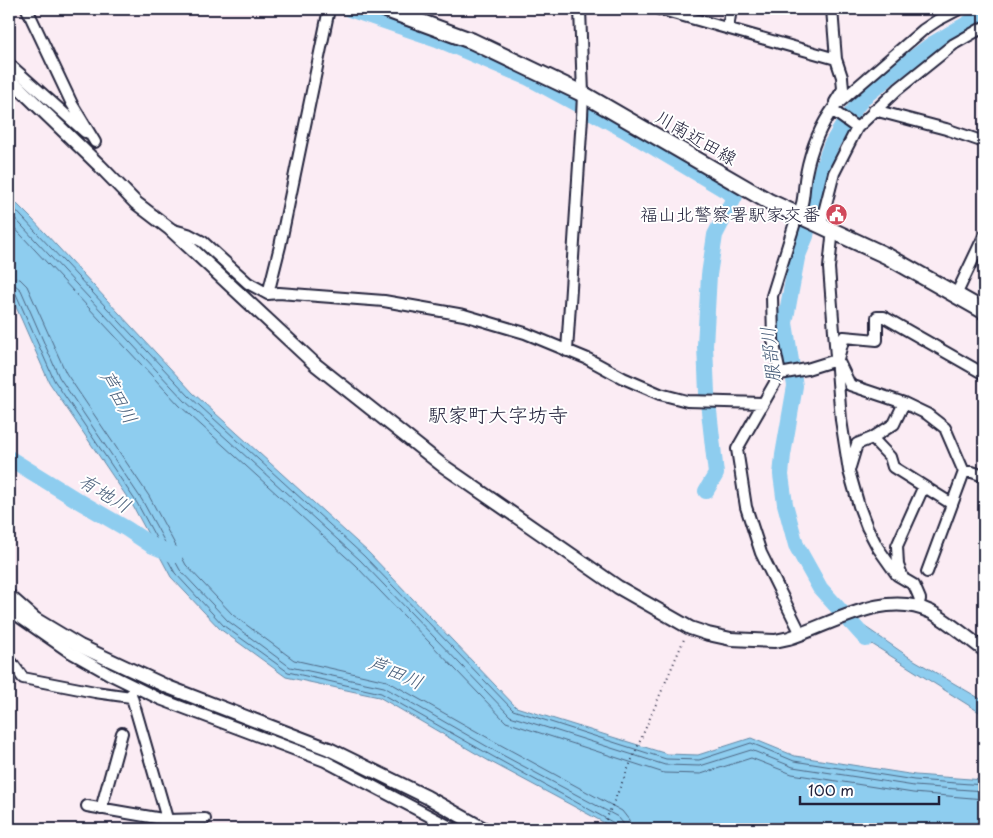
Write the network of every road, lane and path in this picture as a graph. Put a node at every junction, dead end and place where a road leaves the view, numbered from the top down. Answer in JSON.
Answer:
{"nodes":[{"id":1,"x":27,"y":9,"type":"edge"},
{"id":2,"x":329,"y":9,"type":"edge"},
{"id":3,"x":385,"y":9,"type":"edge"},
{"id":4,"x":580,"y":9,"type":"edge"},
{"id":5,"x":659,"y":9,"type":"edge"},
{"id":6,"x":731,"y":9,"type":"edge"},
{"id":7,"x":832,"y":9,"type":"edge"},
{"id":8,"x":959,"y":9,"type":"edge"},
{"id":9,"x":691,"y":13,"type":"edge"},
{"id":10,"x":984,"y":27,"type":"edge"},
{"id":11,"x":728,"y":28,"type":"junction"},
{"id":12,"x":836,"y":59,"type":"junction"},
{"id":13,"x":9,"y":64,"type":"edge"},
{"id":14,"x":9,"y":78,"type":"edge"},
{"id":15,"x":583,"y":94,"type":"junction"},
{"id":16,"x":834,"y":109,"type":"junction"},
{"id":17,"x":874,"y":110,"type":"junction"},
{"id":18,"x":856,"y":127,"type":"junction"},
{"id":19,"x":984,"y":142,"type":"edge"},
{"id":20,"x":800,"y":216,"type":"junction"},
{"id":21,"x":820,"y":224,"type":"junction"},
{"id":22,"x":170,"y":229,"type":"junction"},
{"id":23,"x":836,"y":232,"type":"junction"},
{"id":24,"x":984,"y":236,"type":"edge"},
{"id":25,"x":268,"y":294,"type":"junction"},
{"id":26,"x":956,"y":295,"type":"junction"},
{"id":27,"x":984,"y":311,"type":"edge"},
{"id":28,"x":567,"y":351,"type":"junction"},
{"id":29,"x":837,"y":360,"type":"junction"},
{"id":30,"x":781,"y":373,"type":"junction"},
{"id":31,"x":984,"y":374,"type":"edge"},
{"id":32,"x":762,"y":403,"type":"junction"},
{"id":33,"x":904,"y":403,"type":"junction"},
{"id":34,"x":872,"y":438,"type":"junction"},
{"id":35,"x":849,"y":471,"type":"junction"},
{"id":36,"x":964,"y":472,"type":"junction"},
{"id":37,"x":984,"y":476,"type":"edge"},
{"id":38,"x":924,"y":488,"type":"junction"},
{"id":39,"x":952,"y":504,"type":"junction"},
{"id":40,"x":927,"y":572,"type":"dead end"},
{"id":41,"x":903,"y":579,"type":"junction"},
{"id":42,"x":9,"y":596,"type":"edge"},
{"id":43,"x":918,"y":608,"type":"junction"},
{"id":44,"x":9,"y":610,"type":"edge"},
{"id":45,"x":688,"y":631,"type":"dead end"},
{"id":46,"x":805,"y":633,"type":"junction"},
{"id":47,"x":984,"y":650,"type":"edge"},
{"id":48,"x":12,"y":663,"type":"dead end"},
{"id":49,"x":109,"y":674,"type":"junction"},
{"id":50,"x":131,"y":695,"type":"junction"},
{"id":51,"x":160,"y":699,"type":"junction"},
{"id":52,"x":122,"y":732,"type":"dead end"},
{"id":53,"x":86,"y":806,"type":"dead end"},
{"id":54,"x":100,"y":808,"type":"junction"},
{"id":55,"x":205,"y":818,"type":"dead end"},
{"id":56,"x":169,"y":824,"type":"edge"},
{"id":57,"x":451,"y":829,"type":"edge"},
{"id":58,"x":484,"y":829,"type":"edge"},
{"id":59,"x":602,"y":829,"type":"edge"}],
"edges":[{"from":1,"to":13,"type":"street"},
{"from":2,"to":25,"type":"street"},
{"from":3,"to":15,"type":"main road","name":"川南近田線"},
{"from":4,"to":15,"type":"street"},
{"from":5,"to":9,"type":"street"},
{"from":6,"to":11,"type":"street"},
{"from":7,"to":12,"type":"street"},
{"from":8,"to":16,"type":"street"},
{"from":9,"to":11,"type":"street"},
{"from":10,"to":17,"type":"street"},
{"from":11,"to":12,"type":"street"},
{"from":12,"to":16,"type":"street"},
{"from":14,"to":22,"type":"street"},
{"from":15,"to":20,"type":"main road","name":"川南近田線"},
{"from":15,"to":28,"type":"street"},
{"from":16,"to":18,"type":"street"},
{"from":16,"to":20,"type":"street"},
{"from":17,"to":18,"type":"street"},
{"from":17,"to":19,"type":"street"},
{"from":18,"to":21,"type":"street"},
{"from":20,"to":21,"type":"main road","name":"川南近田線"},
{"from":20,"to":30,"type":"street"},
{"from":21,"to":23,"type":"main road","name":"川南近田線"},
{"from":22,"to":25,"type":"street"},
{"from":22,"to":46,"type":"street"},
{"from":23,"to":26,"type":"main road","name":"川南近田線"},
{"from":23,"to":29,"type":"street"},
{"from":24,"to":26,"type":"street"},
{"from":25,"to":28,"type":"street"},
{"from":26,"to":27,"type":"main road","name":"川南近田線"},
{"from":28,"to":32,"type":"street"},
{"from":29,"to":30,"type":"street"},
{"from":29,"to":31,"type":"street"},
{"from":29,"to":33,"type":"street"},
{"from":29,"to":35,"type":"street"},
{"from":30,"to":32,"type":"street"},
{"from":32,"to":46,"type":"street"},
{"from":33,"to":34,"type":"street"},
{"from":33,"to":36,"type":"street"},
{"from":34,"to":35,"type":"street"},
{"from":34,"to":38,"type":"street"},
{"from":35,"to":41,"type":"street"},
{"from":36,"to":37,"type":"street"},
{"from":36,"to":39,"type":"street"},
{"from":38,"to":39,"type":"street"},
{"from":38,"to":41,"type":"street"},
{"from":39,"to":40,"type":"street"},
{"from":41,"to":43,"type":"street"},
{"from":42,"to":58,"type":"street"},
{"from":43,"to":46,"type":"street"},
{"from":43,"to":47,"type":"street"},
{"from":44,"to":49,"type":"street"},
{"from":45,"to":59,"type":"path"},
{"from":48,"to":50,"type":"street"},
{"from":49,"to":50,"type":"street"},
{"from":49,"to":51,"type":"street"},
{"from":50,"to":51,"type":"street"},
{"from":50,"to":56,"type":"street"},
{"from":51,"to":57,"type":"street"},
{"from":52,"to":54,"type":"street"},
{"from":53,"to":54,"type":"street"},
{"from":54,"to":56,"type":"street"},
{"from":55,"to":56,"type":"street"}]}
